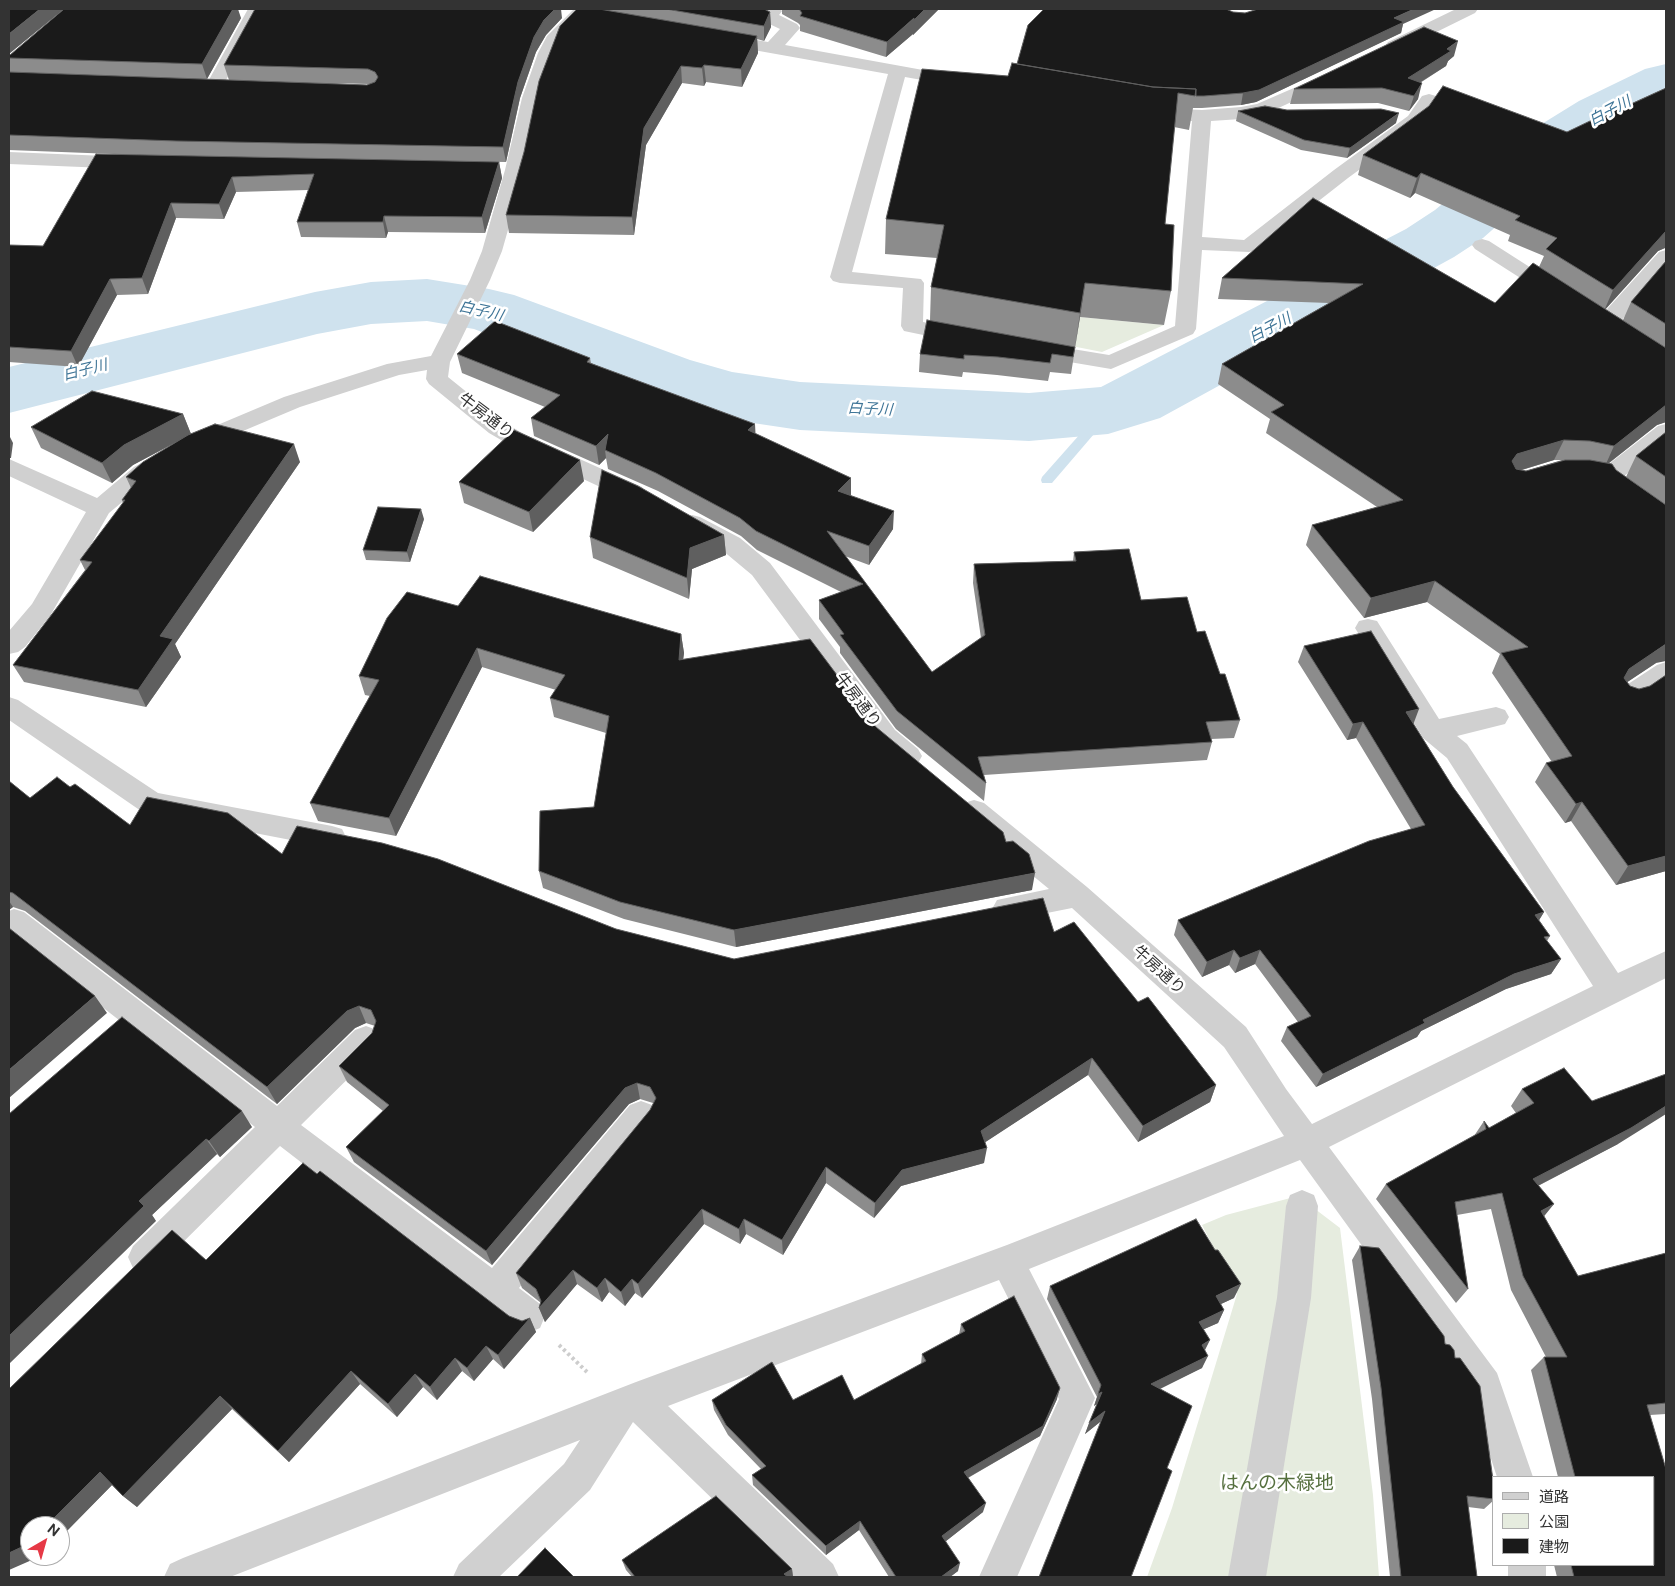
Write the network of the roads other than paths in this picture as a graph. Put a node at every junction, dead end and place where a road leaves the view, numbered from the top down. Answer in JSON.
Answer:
{"nodes":[{"id":1,"x":256,"y":9,"type":"edge"},
{"id":2,"x":1469,"y":9,"type":"edge"},
{"id":3,"x":773,"y":11,"type":"dead end"},
{"id":4,"x":579,"y":13,"type":"edge"},
{"id":5,"x":704,"y":36,"type":"edge"},
{"id":6,"x":772,"y":48,"type":"junction"},
{"id":7,"x":1382,"y":52,"type":"edge"},
{"id":8,"x":898,"y":72,"type":"junction"},
{"id":9,"x":1338,"y":73,"type":"edge"},
{"id":10,"x":974,"y":84,"type":"edge"},
{"id":11,"x":194,"y":86,"type":"edge"},
{"id":12,"x":214,"y":87,"type":"junction"},
{"id":13,"x":234,"y":88,"type":"edge"},
{"id":14,"x":1429,"y":100,"type":"dead end"},
{"id":15,"x":1263,"y":108,"type":"junction"},
{"id":16,"x":1140,"y":112,"type":"edge"},
{"id":17,"x":1295,"y":112,"type":"edge"},
{"id":18,"x":1202,"y":116,"type":"junction"},
{"id":19,"x":9,"y":158,"type":"edge"},
{"id":20,"x":144,"y":163,"type":"edge"},
{"id":21,"x":496,"y":170,"type":"edge"},
{"id":22,"x":516,"y":170,"type":"junction"},
{"id":23,"x":1191,"y":243,"type":"junction"},
{"id":24,"x":1482,"y":245,"type":"dead end"},
{"id":25,"x":1666,"y":256,"type":"edge"},
{"id":26,"x":985,"y":340,"type":"edge"},
{"id":27,"x":1021,"y":347,"type":"edge"},
{"id":28,"x":439,"y":362,"type":"junction"},
{"id":29,"x":1666,"y":432,"type":"edge"},
{"id":30,"x":9,"y":467,"type":"edge"},
{"id":31,"x":1589,"y":473,"type":"edge"},
{"id":32,"x":1612,"y":477,"type":"junction"},
{"id":33,"x":100,"y":508,"type":"junction"},
{"id":34,"x":1666,"y":520,"type":"edge"},
{"id":35,"x":1368,"y":628,"type":"dead end"},
{"id":36,"x":9,"y":645,"type":"edge"},
{"id":37,"x":1666,"y":672,"type":"edge"},
{"id":38,"x":1628,"y":697,"type":"edge"},
{"id":39,"x":9,"y":707,"type":"edge"},
{"id":40,"x":1496,"y":716,"type":"dead end"},
{"id":41,"x":1432,"y":731,"type":"junction"},
{"id":42,"x":930,"y":774,"type":"edge"},
{"id":43,"x":959,"y":798,"type":"edge"},
{"id":44,"x":354,"y":841,"type":"edge"},
{"id":45,"x":1077,"y":895,"type":"junction"},
{"id":46,"x":986,"y":913,"type":"edge"},
{"id":47,"x":9,"y":925,"type":"edge"},
{"id":48,"x":1666,"y":964,"type":"edge"},
{"id":49,"x":1613,"y":991,"type":"junction"},
{"id":50,"x":367,"y":1039,"type":"edge"},
{"id":51,"x":641,"y":1115,"type":"dead end"},
{"id":52,"x":278,"y":1126,"type":"junction"},
{"id":53,"x":1307,"y":1142,"type":"junction"},
{"id":54,"x":1302,"y":1206,"type":"dead end"},
{"id":55,"x":1008,"y":1261,"type":"junction"},
{"id":56,"x":122,"y":1279,"type":"edge"},
{"id":57,"x":495,"y":1291,"type":"junction"},
{"id":58,"x":528,"y":1316,"type":"road end"},
{"id":59,"x":629,"y":1403,"type":"junction"},
{"id":60,"x":1515,"y":1476,"type":"edge"},
{"id":61,"x":183,"y":1577,"type":"edge"},
{"id":62,"x":472,"y":1577,"type":"edge"},
{"id":63,"x":820,"y":1577,"type":"edge"},
{"id":64,"x":998,"y":1577,"type":"edge"},
{"id":65,"x":1246,"y":1577,"type":"edge"}],
"edges":[{"from":1,"to":12,"type":"street"},
{"from":2,"to":7,"type":"street"},
{"from":3,"to":6,"type":"street"},
{"from":4,"to":22,"type":"street"},
{"from":5,"to":6,"type":"street"},
{"from":6,"to":8,"type":"street"},
{"from":8,"to":10,"type":"street"},
{"from":8,"to":26,"type":"street"},
{"from":9,"to":15,"type":"street"},
{"from":11,"to":12,"type":"street"},
{"from":12,"to":13,"type":"street"},
{"from":14,"to":23,"type":"street"},
{"from":15,"to":17,"type":"street"},
{"from":15,"to":18,"type":"street"},
{"from":16,"to":18,"type":"street"},
{"from":18,"to":23,"type":"street"},
{"from":19,"to":20,"type":"street"},
{"from":21,"to":22,"type":"street"},
{"from":22,"to":28,"type":"street"},
{"from":23,"to":27,"type":"street"},
{"from":24,"to":25,"type":"street"},
{"from":28,"to":33,"type":"street"},
{"from":28,"to":42,"type":"street","name":"牛房通り"},
{"from":29,"to":32,"type":"street"},
{"from":30,"to":33,"type":"street"},
{"from":31,"to":32,"type":"street"},
{"from":32,"to":34,"type":"street"},
{"from":33,"to":36,"type":"street"},
{"from":35,"to":41,"type":"street"},
{"from":37,"to":38,"type":"street"},
{"from":39,"to":44,"type":"street"},
{"from":40,"to":41,"type":"street"},
{"from":41,"to":49,"type":"street"},
{"from":43,"to":45,"type":"street","name":"牛房通り"},
{"from":45,"to":46,"type":"street"},
{"from":45,"to":53,"type":"street","name":"牛房通り"},
{"from":47,"to":52,"type":"street"},
{"from":48,"to":49,"type":"street"},
{"from":49,"to":53,"type":"street"},
{"from":50,"to":52,"type":"street"},
{"from":51,"to":57,"type":"street"},
{"from":52,"to":56,"type":"street"},
{"from":52,"to":57,"type":"street"},
{"from":53,"to":55,"type":"street"},
{"from":53,"to":60,"type":"street","name":"牛房通り"},
{"from":54,"to":65,"type":"street"},
{"from":55,"to":59,"type":"street"},
{"from":55,"to":64,"type":"street"},
{"from":57,"to":58,"type":"street"},
{"from":59,"to":61,"type":"street"},
{"from":59,"to":62,"type":"street"},
{"from":59,"to":63,"type":"street"}]}
